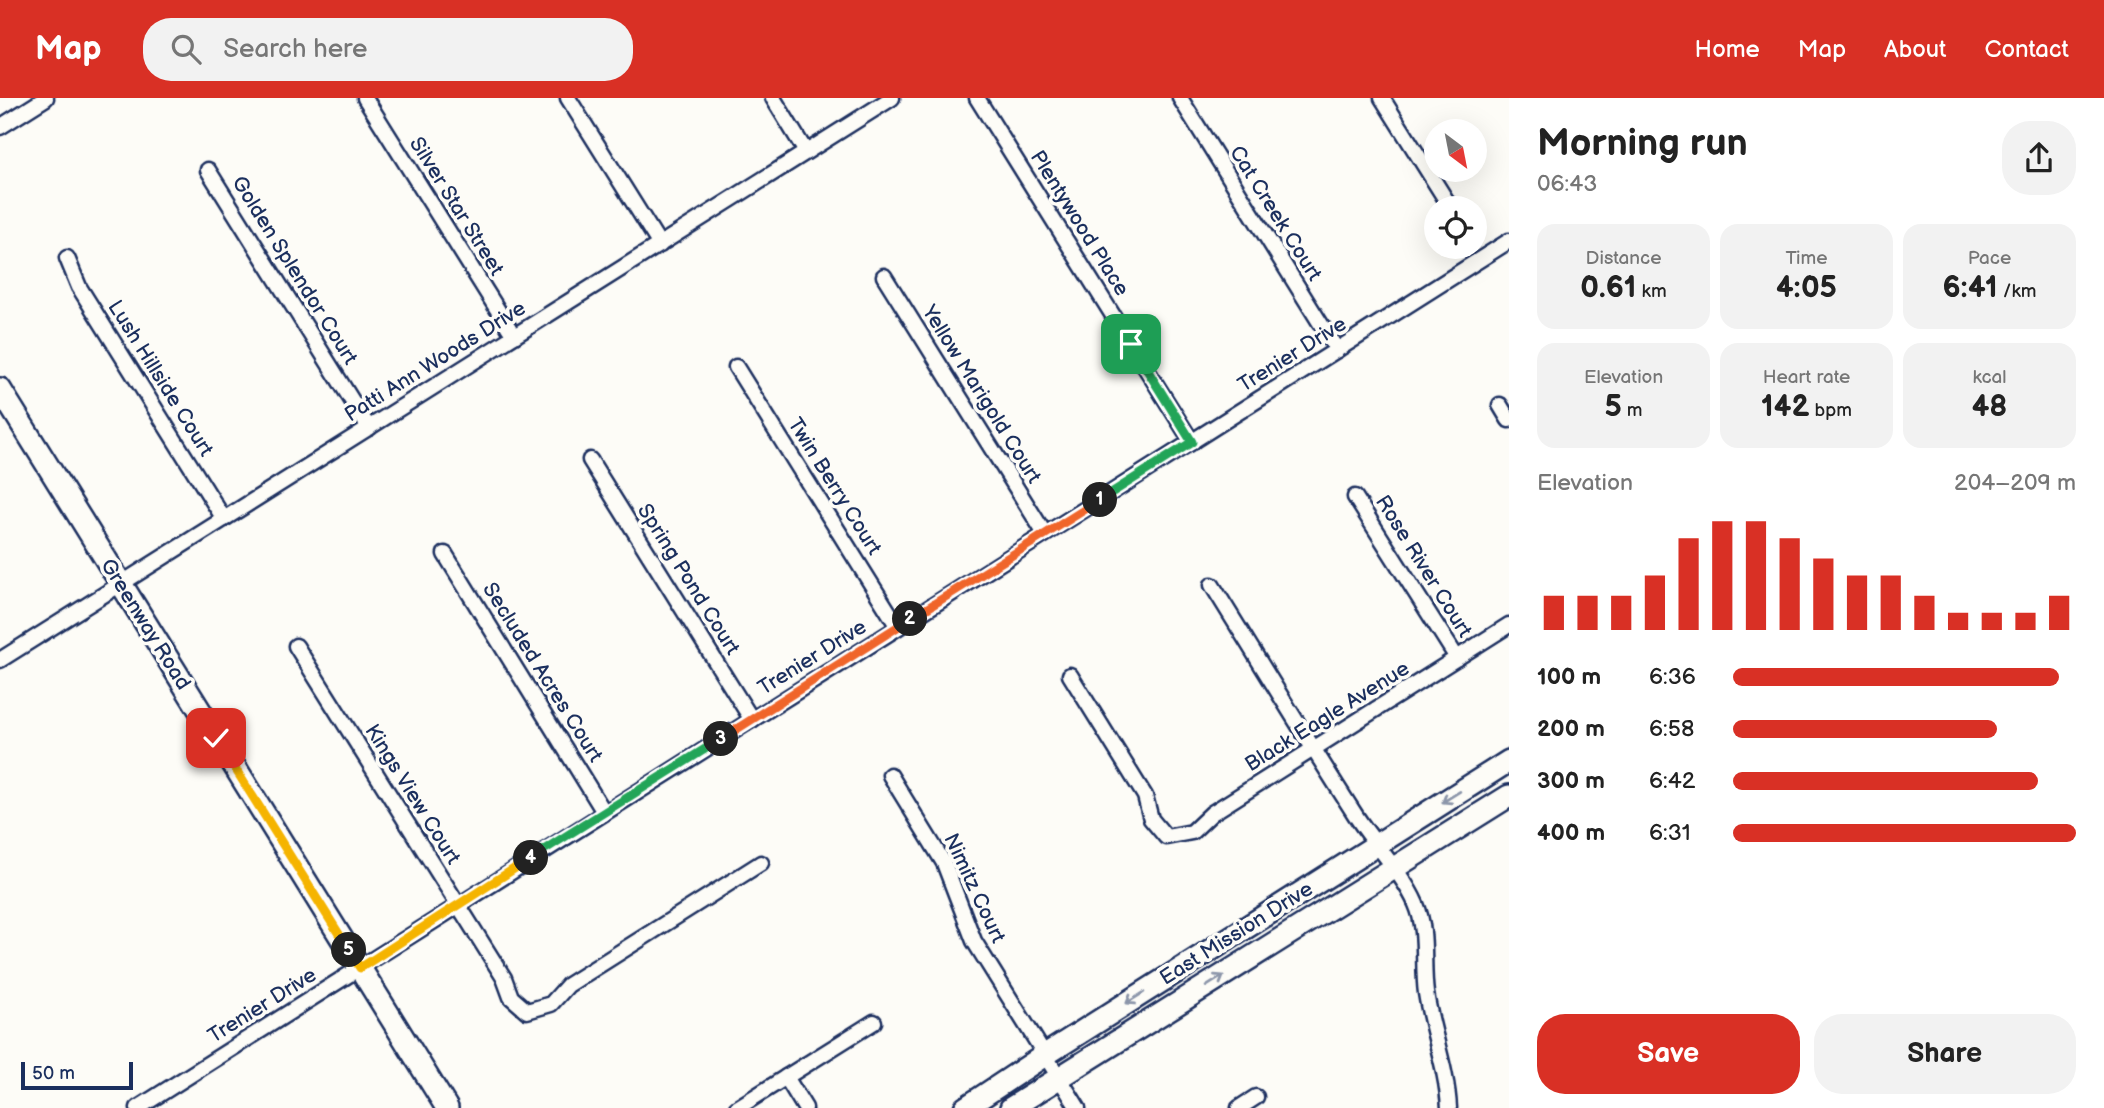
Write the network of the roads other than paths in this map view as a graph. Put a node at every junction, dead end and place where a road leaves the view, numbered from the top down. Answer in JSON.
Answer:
{"nodes":[{"id":1,"x":46,"y":98,"type":"edge"},
{"id":2,"x":365,"y":98,"type":"edge"},
{"id":3,"x":568,"y":98,"type":"edge"},
{"id":4,"x":772,"y":98,"type":"edge"},
{"id":5,"x":892,"y":98,"type":"edge"},
{"id":6,"x":977,"y":98,"type":"edge"},
{"id":7,"x":1180,"y":98,"type":"edge"},
{"id":8,"x":1382,"y":98,"type":"edge"},
{"id":9,"x":0,"y":127,"type":"edge"},
{"id":10,"x":806,"y":152,"type":"junction"},
{"id":11,"x":208,"y":170,"type":"dead end"},
{"id":12,"x":1443,"y":196,"type":"edge"},
{"id":13,"x":1509,"y":242,"type":"edge"},
{"id":14,"x":660,"y":245,"type":"junction"},
{"id":15,"x":1487,"y":250,"type":"edge"},
{"id":16,"x":67,"y":258,"type":"dead end"},
{"id":17,"x":1469,"y":259,"type":"edge"},
{"id":18,"x":884,"y":276,"type":"dead end"},
{"id":19,"x":514,"y":336,"type":"junction"},
{"id":20,"x":1337,"y":350,"type":"junction"},
{"id":21,"x":736,"y":367,"type":"dead end"},
{"id":22,"x":0,"y":389,"type":"edge"},
{"id":23,"x":1500,"y":405,"type":"dead end"},
{"id":24,"x":1509,"y":420,"type":"edge"},
{"id":25,"x":369,"y":428,"type":"junction"},
{"id":26,"x":1192,"y":442,"type":"junction"},
{"id":27,"x":590,"y":460,"type":"dead end"},
{"id":28,"x":1355,"y":497,"type":"dead end"},
{"id":29,"x":223,"y":519,"type":"junction"},
{"id":30,"x":1045,"y":534,"type":"junction"},
{"id":31,"x":445,"y":554,"type":"dead end"},
{"id":32,"x":121,"y":584,"type":"junction"},
{"id":33,"x":1212,"y":586,"type":"dead end"},
{"id":34,"x":1509,"y":625,"type":"edge"},
{"id":35,"x":898,"y":627,"type":"junction"},
{"id":36,"x":296,"y":646,"type":"dead end"},
{"id":37,"x":1457,"y":658,"type":"junction"},
{"id":38,"x":0,"y":660,"type":"edge"},
{"id":39,"x":1070,"y":675,"type":"dead end"},
{"id":40,"x":752,"y":720,"type":"junction"},
{"id":41,"x":1314,"y":749,"type":"junction"},
{"id":42,"x":1509,"y":761,"type":"edge"},
{"id":43,"x":890,"y":775,"type":"dead end"},
{"id":44,"x":1509,"y":796,"type":"edge"},
{"id":45,"x":604,"y":812,"type":"junction"},
{"id":46,"x":1375,"y":845,"type":"junction"},
{"id":47,"x":761,"y":863,"type":"dead end"},
{"id":48,"x":1394,"y":869,"type":"junction"},
{"id":49,"x":458,"y":905,"type":"junction"},
{"id":50,"x":360,"y":968,"type":"junction"},
{"id":51,"x":874,"y":1022,"type":"dead end"},
{"id":52,"x":1045,"y":1055,"type":"junction"},
{"id":53,"x":786,"y":1077,"type":"junction"},
{"id":54,"x":1059,"y":1078,"type":"junction"},
{"id":55,"x":1256,"y":1097,"type":"dead end"},
{"id":56,"x":138,"y":1108,"type":"edge"},
{"id":57,"x":447,"y":1108,"type":"edge"},
{"id":58,"x":737,"y":1108,"type":"edge"},
{"id":59,"x":805,"y":1108,"type":"edge"},
{"id":60,"x":965,"y":1108,"type":"edge"},
{"id":61,"x":1012,"y":1108,"type":"edge"},
{"id":62,"x":1078,"y":1108,"type":"edge"},
{"id":63,"x":1239,"y":1108,"type":"edge"},
{"id":64,"x":1449,"y":1108,"type":"edge"}],
"edges":[{"from":1,"to":9,"type":"street"},
{"from":2,"to":19,"type":"street","name":"Silver Star Street"},
{"from":3,"to":14,"type":"street"},
{"from":4,"to":10,"type":"street"},
{"from":5,"to":10,"type":"street","name":"Patti Ann Woods Drive"},
{"from":6,"to":26,"type":"street","name":"Plentywood Place"},
{"from":7,"to":20,"type":"street","name":"Cat Creek Court"},
{"from":8,"to":12,"type":"street"},
{"from":10,"to":14,"type":"street","name":"Patti Ann Woods Drive"},
{"from":11,"to":25,"type":"street","name":"Golden Splendor Court"},
{"from":13,"to":15,"type":"street","name":"Trenier Drive"},
{"from":14,"to":19,"type":"street","name":"Patti Ann Woods Drive"},
{"from":16,"to":29,"type":"street","name":"Lush Hillside Court"},
{"from":17,"to":20,"type":"street","name":"Trenier Drive"},
{"from":18,"to":30,"type":"street","name":"Yellow Marigold Court"},
{"from":19,"to":25,"type":"street","name":"Patti Ann Woods Drive"},
{"from":20,"to":26,"type":"street","name":"Trenier Drive"},
{"from":21,"to":35,"type":"street","name":"Twin Berry Court"},
{"from":22,"to":32,"type":"street","name":"Greenway Road"},
{"from":23,"to":24,"type":"street"},
{"from":25,"to":29,"type":"street","name":"Patti Ann Woods Drive"},
{"from":26,"to":30,"type":"street","name":"Trenier Drive"},
{"from":27,"to":40,"type":"street","name":"Spring Pond Court"},
{"from":28,"to":37,"type":"street","name":"Rose River Court"},
{"from":29,"to":32,"type":"street","name":"Patti Ann Woods Drive"},
{"from":30,"to":35,"type":"street","name":"Trenier Drive"},
{"from":31,"to":45,"type":"street","name":"Secluded Acres Court"},
{"from":32,"to":38,"type":"street","name":"Patti Ann Woods Drive"},
{"from":32,"to":50,"type":"street","name":"Greenway Road"},
{"from":33,"to":41,"type":"street"},
{"from":34,"to":37,"type":"street","name":"Black Eagle Avenue"},
{"from":35,"to":40,"type":"street","name":"Trenier Drive"},
{"from":36,"to":49,"type":"street","name":"Kings View Court"},
{"from":37,"to":41,"type":"street","name":"Black Eagle Avenue"},
{"from":39,"to":41,"type":"street","name":"Black Eagle Avenue"},
{"from":40,"to":45,"type":"street","name":"Trenier Drive"},
{"from":41,"to":46,"type":"street"},
{"from":42,"to":46,"type":"street","name":"East Mission Drive","one_way":true},
{"from":43,"to":52,"type":"street","name":"Nimitz Court"},
{"from":44,"to":48,"type":"street","name":"East Mission Drive"},
{"from":45,"to":49,"type":"street","name":"Trenier Drive"},
{"from":46,"to":48,"type":"street"},
{"from":46,"to":52,"type":"street","name":"East Mission Drive","one_way":true},
{"from":47,"to":49,"type":"street","name":"Kings View Court"},
{"from":54,"to":48,"type":"street","name":"East Mission Drive","one_way":true},
{"from":48,"to":64,"type":"street"},
{"from":49,"to":50,"type":"street","name":"Trenier Drive"},
{"from":50,"to":56,"type":"street","name":"Trenier Drive"},
{"from":50,"to":57,"type":"street","name":"Greenway Road"},
{"from":51,"to":53,"type":"street"},
{"from":52,"to":54,"type":"street","name":"Nimitz Court"},
{"from":52,"to":60,"type":"street","name":"East Mission Drive"},
{"from":53,"to":58,"type":"street"},
{"from":53,"to":59,"type":"street"},
{"from":54,"to":61,"type":"street","name":"East Mission Drive"},
{"from":54,"to":62,"type":"street","name":"Nimitz Court"},
{"from":55,"to":63,"type":"street"}]}
